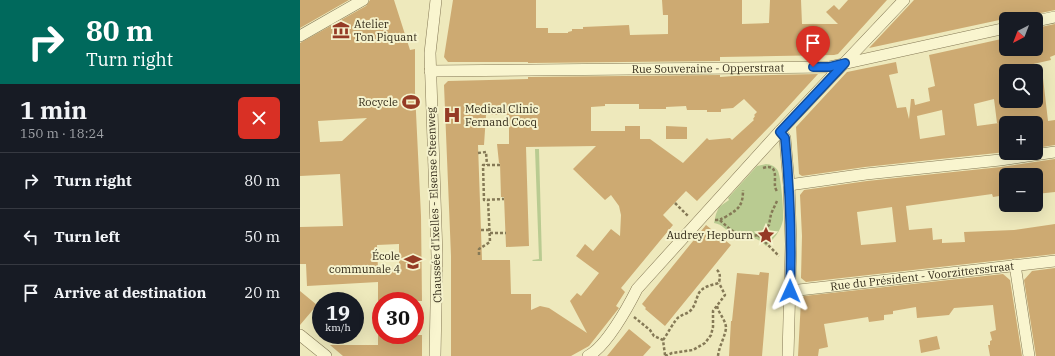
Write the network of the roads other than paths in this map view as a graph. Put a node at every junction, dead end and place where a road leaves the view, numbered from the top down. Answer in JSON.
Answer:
{"nodes":[{"id":1,"x":363,"y":0,"type":"edge"},
{"id":2,"x":436,"y":0,"type":"edge"},
{"id":3,"x":904,"y":0,"type":"edge"},
{"id":4,"x":1055,"y":17,"type":"edge"},
{"id":5,"x":1043,"y":20,"type":"edge"},
{"id":6,"x":999,"y":30,"type":"edge"},
{"id":7,"x":300,"y":36,"type":"edge"},
{"id":8,"x":845,"y":63,"type":"junction"},
{"id":9,"x":430,"y":71,"type":"junction"},
{"id":10,"x":780,"y":132,"type":"junction"},
{"id":11,"x":1055,"y":152,"type":"edge"},
{"id":12,"x":790,"y":185,"type":"junction"},
{"id":13,"x":1055,"y":261,"type":"edge"},
{"id":14,"x":1016,"y":265,"type":"junction"},
{"id":15,"x":790,"y":291,"type":"junction"},
{"id":16,"x":300,"y":335,"type":"edge"},
{"id":17,"x":326,"y":356,"type":"edge"},
{"id":18,"x":435,"y":356,"type":"edge"},
{"id":19,"x":588,"y":356,"type":"edge"},
{"id":20,"x":788,"y":356,"type":"edge"},
{"id":21,"x":1028,"y":356,"type":"edge"}],
"edges":[{"from":1,"to":7,"type":"street"},
{"from":2,"to":9,"type":"street","name":"Chaussée d'Ixelles - Elsense Steenweg"},
{"from":3,"to":8,"type":"street"},
{"from":4,"to":5,"type":"street"},
{"from":6,"to":8,"type":"street","name":"Rue Souveraine - Opperstraat"},
{"from":8,"to":9,"type":"street","name":"Rue Souveraine - Opperstraat"},
{"from":8,"to":10,"type":"street"},
{"from":9,"to":18,"type":"street","name":"Chaussée d'Ixelles - Elsense Steenweg"},
{"from":10,"to":12,"type":"street"},
{"from":10,"to":19,"type":"street"},
{"from":11,"to":12,"type":"street"},
{"from":12,"to":15,"type":"street"},
{"from":13,"to":14,"type":"street","name":"Rue du Président - Voorzittersstraat"},
{"from":14,"to":15,"type":"street","name":"Rue du Président - Voorzittersstraat"},
{"from":14,"to":21,"type":"street"},
{"from":15,"to":20,"type":"street"},
{"from":16,"to":17,"type":"street"}]}
